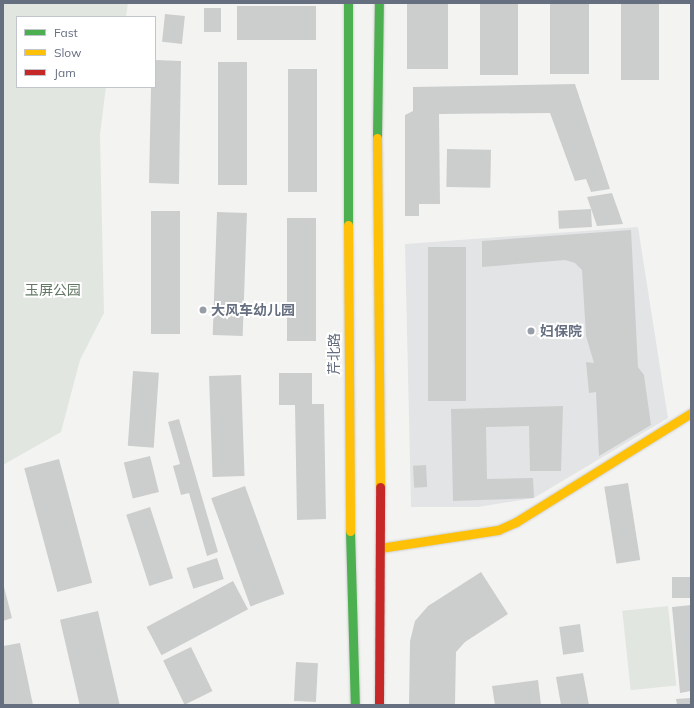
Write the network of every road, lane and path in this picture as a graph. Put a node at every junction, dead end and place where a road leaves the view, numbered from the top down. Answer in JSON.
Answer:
{"nodes":[{"id":1,"x":348,"y":3,"type":"edge"},
{"id":2,"x":379,"y":3,"type":"edge"},
{"id":3,"x":691,"y":413,"type":"edge"},
{"id":4,"x":380,"y":548,"type":"junction"},
{"id":5,"x":355,"y":705,"type":"edge"},
{"id":6,"x":379,"y":705,"type":"edge"}],
"edges":[{"from":1,"to":5,"type":"main road","name":"芹北路"},
{"from":2,"to":4,"type":"main road"},
{"from":3,"to":4,"type":"main road"},
{"from":4,"to":6,"type":"main road"}]}
